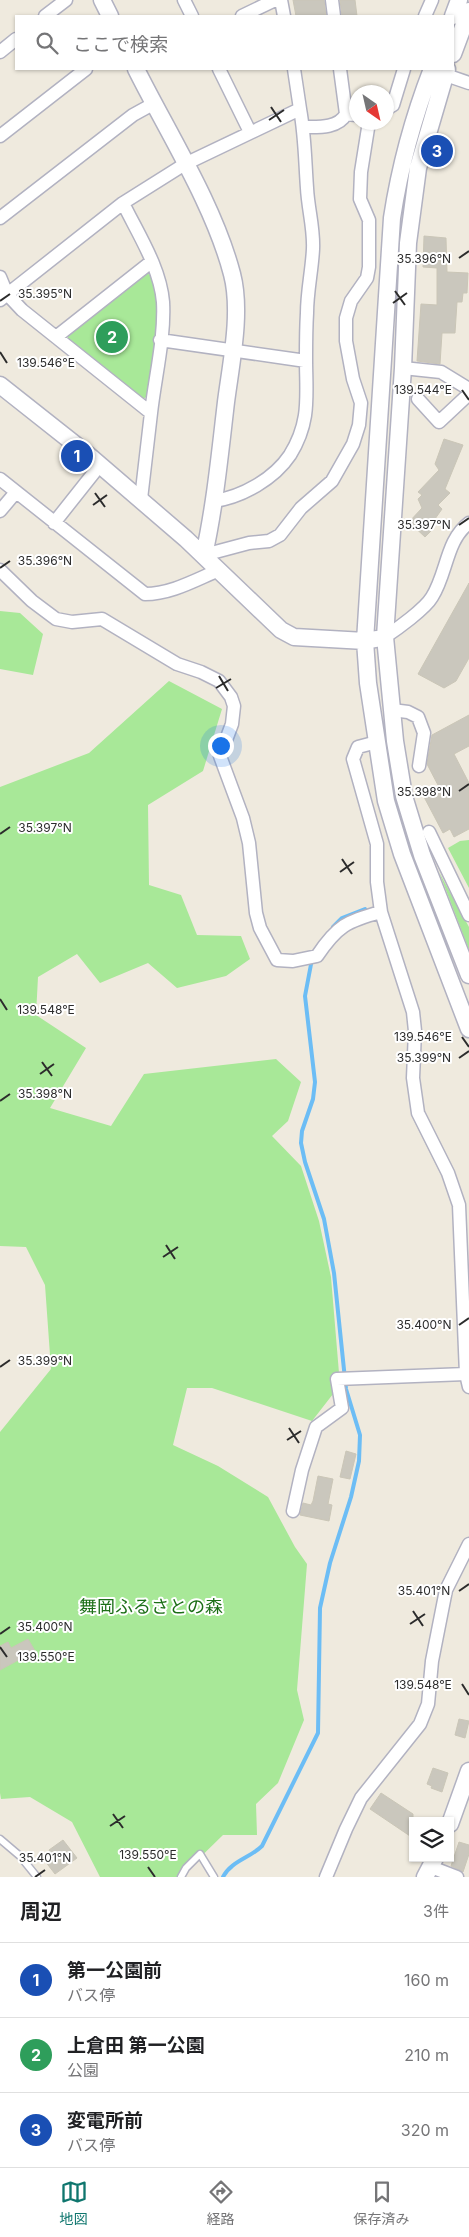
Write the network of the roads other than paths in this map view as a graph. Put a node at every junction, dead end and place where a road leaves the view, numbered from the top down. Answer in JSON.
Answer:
{"nodes":[{"id":1,"x":66,"y":0,"type":"edge"},
{"id":2,"x":102,"y":0,"type":"edge"},
{"id":3,"x":184,"y":0,"type":"edge"},
{"id":4,"x":275,"y":0,"type":"edge"},
{"id":5,"x":281,"y":0,"type":"edge"},
{"id":6,"x":332,"y":0,"type":"edge"},
{"id":7,"x":432,"y":0,"type":"edge"},
{"id":8,"x":459,"y":0,"type":"edge"},
{"id":9,"x":469,"y":11,"type":"edge"},
{"id":10,"x":46,"y":15,"type":"edge"},
{"id":11,"x":110,"y":15,"type":"edge"},
{"id":12,"x":192,"y":15,"type":"edge"},
{"id":13,"x":244,"y":15,"type":"edge"},
{"id":14,"x":284,"y":15,"type":"edge"},
{"id":15,"x":334,"y":15,"type":"edge"},
{"id":16,"x":425,"y":15,"type":"edge"},
{"id":17,"x":453,"y":15,"type":"edge"},
{"id":18,"x":15,"y":40,"type":"edge"},
{"id":19,"x":454,"y":51,"type":"edge"},
{"id":20,"x":0,"y":52,"type":"edge"},
{"id":21,"x":85,"y":70,"type":"edge"},
{"id":22,"x":137,"y":70,"type":"edge"},
{"id":23,"x":219,"y":70,"type":"edge"},
{"id":24,"x":294,"y":70,"type":"edge"},
{"id":25,"x":340,"y":70,"type":"edge"},
{"id":26,"x":404,"y":70,"type":"edge"},
{"id":27,"x":437,"y":70,"type":"edge"},
{"id":28,"x":469,"y":83,"type":"edge"},
{"id":29,"x":394,"y":101,"type":"edge"},
{"id":30,"x":154,"y":104,"type":"junction"},
{"id":31,"x":349,"y":106,"type":"edge"},
{"id":32,"x":300,"y":109,"type":"junction"},
{"id":33,"x":349,"y":115,"type":"edge"},
{"id":34,"x":304,"y":127,"type":"junction"},
{"id":35,"x":368,"y":130,"type":"edge"},
{"id":36,"x":250,"y":132,"type":"junction"},
{"id":37,"x":0,"y":136,"type":"edge"},
{"id":38,"x":185,"y":164,"type":"junction"},
{"id":39,"x":123,"y":203,"type":"junction"},
{"id":40,"x":0,"y":218,"type":"edge"},
{"id":41,"x":152,"y":262,"type":"junction"},
{"id":42,"x":0,"y":277,"type":"edge"},
{"id":43,"x":4,"y":297,"type":"edge"},
{"id":44,"x":56,"y":337,"type":"junction"},
{"id":45,"x":160,"y":340,"type":"junction"},
{"id":46,"x":233,"y":349,"type":"junction"},
{"id":47,"x":306,"y":361,"type":"junction"},
{"id":48,"x":402,"y":368,"type":"junction"},
{"id":49,"x":0,"y":385,"type":"edge"},
{"id":50,"x":468,"y":389,"type":"edge"},
{"id":51,"x":418,"y":399,"type":"dead end"},
{"id":52,"x":151,"y":412,"type":"junction"},
{"id":53,"x":100,"y":465,"type":"junction"},
{"id":54,"x":0,"y":479,"type":"edge"},
{"id":55,"x":16,"y":492,"type":"junction"},
{"id":56,"x":141,"y":499,"type":"junction"},
{"id":57,"x":214,"y":502,"type":"junction"},
{"id":58,"x":0,"y":512,"type":"edge"},
{"id":59,"x":54,"y":523,"type":"junction"},
{"id":60,"x":469,"y":523,"type":"edge"},
{"id":61,"x":204,"y":555,"type":"junction"},
{"id":62,"x":0,"y":570,"type":"edge"},
{"id":63,"x":219,"y":570,"type":"junction"},
{"id":64,"x":385,"y":637,"type":"junction"},
{"id":65,"x":365,"y":641,"type":"junction"},
{"id":66,"x":392,"y":710,"type":"junction"},
{"id":67,"x":377,"y":742,"type":"junction"},
{"id":68,"x":419,"y":766,"type":"dead end"},
{"id":69,"x":428,"y":832,"type":"dead end"},
{"id":70,"x":381,"y":912,"type":"junction"},
{"id":71,"x":469,"y":915,"type":"edge"},
{"id":72,"x":469,"y":975,"type":"edge"},
{"id":73,"x":469,"y":1030,"type":"edge"},
{"id":74,"x":465,"y":1282,"type":"edge"},
{"id":75,"x":466,"y":1333,"type":"edge"},
{"id":76,"x":466,"y":1374,"type":"junction"},
{"id":77,"x":469,"y":1387,"type":"edge"},
{"id":78,"x":293,"y":1511,"type":"dead end"},
{"id":79,"x":469,"y":1544,"type":"edge"},
{"id":80,"x":469,"y":1770,"type":"edge"},
{"id":81,"x":452,"y":1817,"type":"edge"},
{"id":82,"x":0,"y":1839,"type":"edge"},
{"id":83,"x":430,"y":1867,"type":"edge"},
{"id":84,"x":213,"y":1876,"type":"edge"},
{"id":85,"x":37,"y":1877,"type":"edge"},
{"id":86,"x":181,"y":1877,"type":"edge"},
{"id":87,"x":326,"y":1877,"type":"edge"},
{"id":88,"x":457,"y":1877,"type":"edge"}],
"edges":[{"from":1,"to":10,"type":"street"},
{"from":2,"to":11,"type":"street"},
{"from":3,"to":12,"type":"street"},
{"from":4,"to":13,"type":"street"},
{"from":5,"to":14,"type":"street"},
{"from":6,"to":15,"type":"street"},
{"from":7,"to":16,"type":"street"},
{"from":8,"to":17,"type":"street"},
{"from":9,"to":19,"type":"street"},
{"from":18,"to":20,"type":"street"},
{"from":21,"to":37,"type":"street"},
{"from":22,"to":30,"type":"street"},
{"from":23,"to":36,"type":"street"},
{"from":24,"to":32,"type":"street"},
{"from":25,"to":31,"type":"street"},
{"from":26,"to":29,"type":"street"},
{"from":27,"to":28,"type":"street"},
{"from":27,"to":48,"type":"street"},
{"from":27,"to":65,"type":"street"},
{"from":30,"to":38,"type":"street"},
{"from":30,"to":40,"type":"street"},
{"from":32,"to":34,"type":"street"},
{"from":32,"to":36,"type":"street"},
{"from":33,"to":34,"type":"street"},
{"from":34,"to":47,"type":"street"},
{"from":35,"to":61,"type":"street"},
{"from":36,"to":38,"type":"street"},
{"from":38,"to":39,"type":"street"},
{"from":38,"to":46,"type":"street"},
{"from":39,"to":41,"type":"street"},
{"from":39,"to":43,"type":"street"},
{"from":41,"to":44,"type":"street"},
{"from":41,"to":45,"type":"street"},
{"from":42,"to":43,"type":"street"},
{"from":43,"to":44,"type":"street"},
{"from":44,"to":52,"type":"street"},
{"from":45,"to":46,"type":"street"},
{"from":45,"to":52,"type":"street"},
{"from":46,"to":47,"type":"street"},
{"from":46,"to":57,"type":"street"},
{"from":47,"to":57,"type":"street"},
{"from":48,"to":50,"type":"street"},
{"from":48,"to":64,"type":"street"},
{"from":49,"to":53,"type":"street"},
{"from":50,"to":51,"type":"street"},
{"from":52,"to":56,"type":"street"},
{"from":53,"to":56,"type":"street"},
{"from":53,"to":59,"type":"street"},
{"from":54,"to":55,"type":"street"},
{"from":55,"to":58,"type":"street"},
{"from":55,"to":59,"type":"street"},
{"from":56,"to":61,"type":"street"},
{"from":57,"to":61,"type":"street"},
{"from":59,"to":63,"type":"street"},
{"from":60,"to":64,"type":"street"},
{"from":61,"to":63,"type":"street"},
{"from":62,"to":70,"type":"street"},
{"from":63,"to":65,"type":"street"},
{"from":64,"to":65,"type":"street"},
{"from":64,"to":66,"type":"street"},
{"from":65,"to":67,"type":"street"},
{"from":66,"to":68,"type":"street"},
{"from":66,"to":72,"type":"street"},
{"from":67,"to":70,"type":"street"},
{"from":67,"to":73,"type":"street"},
{"from":69,"to":71,"type":"street"},
{"from":70,"to":74,"type":"street"},
{"from":74,"to":75,"type":"street"},
{"from":75,"to":76,"type":"street"},
{"from":76,"to":77,"type":"street"},
{"from":76,"to":78,"type":"street"},
{"from":79,"to":87,"type":"street"},
{"from":80,"to":81,"type":"street"},
{"from":82,"to":85,"type":"lane"},
{"from":83,"to":88,"type":"street"},
{"from":84,"to":86,"type":"lane"}]}
